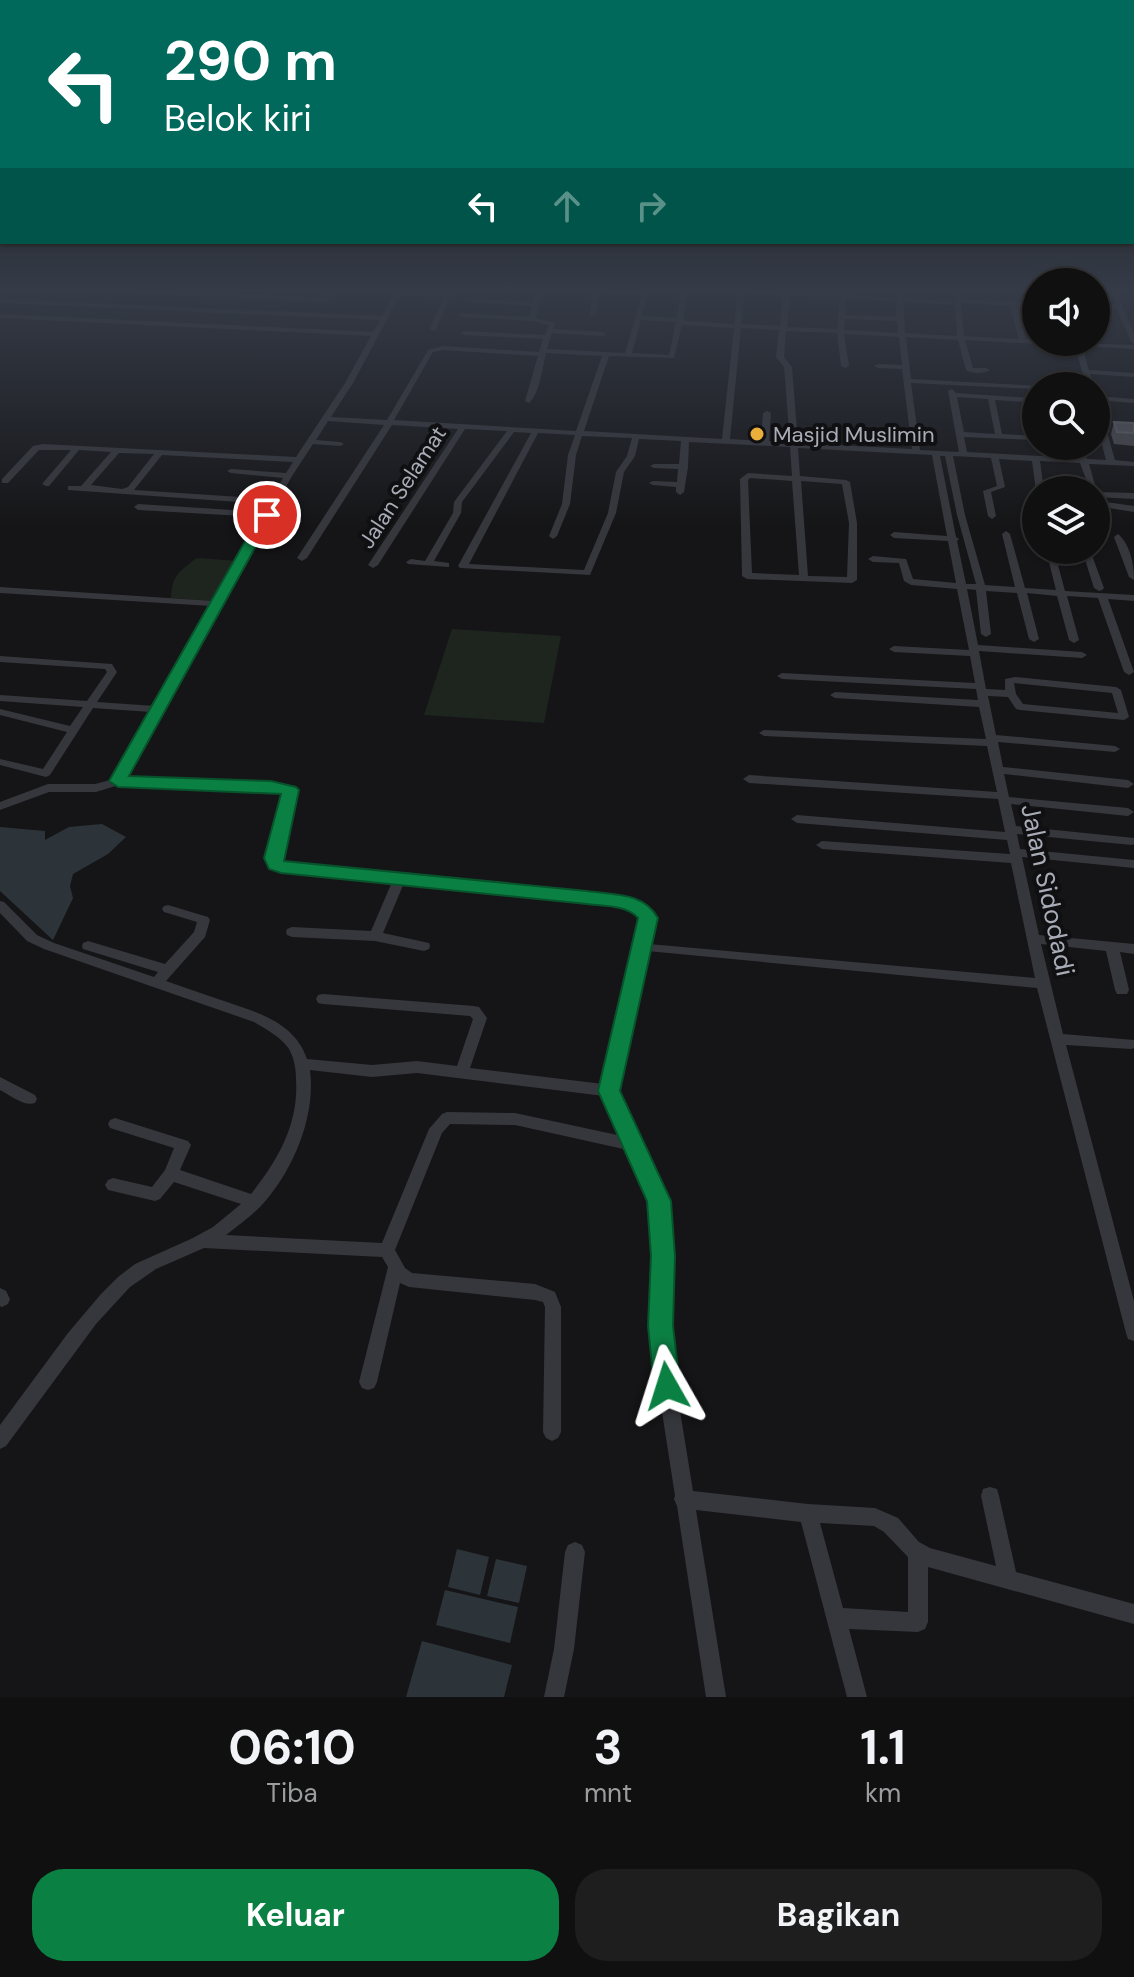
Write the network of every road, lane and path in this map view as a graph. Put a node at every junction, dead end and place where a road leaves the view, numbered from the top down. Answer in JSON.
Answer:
{"nodes":[{"id":1,"x":354,"y":369,"type":"edge"},
{"id":2,"x":421,"y":369,"type":"edge"},
{"id":3,"x":540,"y":369,"type":"edge"},
{"id":4,"x":601,"y":369,"type":"edge"},
{"id":5,"x":732,"y":369,"type":"edge"},
{"id":6,"x":788,"y":369,"type":"edge"},
{"id":7,"x":906,"y":369,"type":"edge"},
{"id":8,"x":970,"y":369,"type":"edge"},
{"id":9,"x":986,"y":370,"type":"dead end"},
{"id":10,"x":1110,"y":373,"type":"edge"},
{"id":11,"x":1134,"y":375,"type":"edge"},
{"id":12,"x":909,"y":381,"type":"junction"},
{"id":13,"x":951,"y":384,"type":"junction"},
{"id":14,"x":1022,"y":387,"type":"edge"},
{"id":15,"x":953,"y":395,"type":"junction"},
{"id":16,"x":991,"y":398,"type":"junction"},
{"id":17,"x":1110,"y":399,"type":"edge"},
{"id":18,"x":1022,"y":400,"type":"edge"},
{"id":19,"x":529,"y":401,"type":"dead end"},
{"id":20,"x":1134,"y":401,"type":"edge"},
{"id":21,"x":767,"y":413,"type":"dead end"},
{"id":22,"x":326,"y":419,"type":"junction"},
{"id":23,"x":389,"y":423,"type":"junction"},
{"id":24,"x":462,"y":428,"type":"junction"},
{"id":25,"x":511,"y":431,"type":"junction"},
{"id":26,"x":535,"y":432,"type":"junction"},
{"id":27,"x":959,"y":434,"type":"junction"},
{"id":28,"x":578,"y":435,"type":"junction"},
{"id":29,"x":999,"y":436,"type":"junction"},
{"id":30,"x":636,"y":437,"type":"junction"},
{"id":31,"x":1022,"y":437,"type":"edge"},
{"id":32,"x":685,"y":441,"type":"junction"},
{"id":33,"x":311,"y":442,"type":"junction"},
{"id":34,"x":726,"y":442,"type":"junction"},
{"id":35,"x":340,"y":444,"type":"dead end"},
{"id":36,"x":765,"y":444,"type":"junction"},
{"id":37,"x":795,"y":446,"type":"junction"},
{"id":38,"x":75,"y":449,"type":"junction"},
{"id":39,"x":115,"y":452,"type":"junction"},
{"id":40,"x":916,"y":453,"type":"junction"},
{"id":41,"x":158,"y":454,"type":"junction"},
{"id":42,"x":943,"y":454,"type":"junction"},
{"id":43,"x":964,"y":455,"type":"junction"},
{"id":44,"x":994,"y":456,"type":"junction"},
{"id":45,"x":1022,"y":457,"type":"edge"},
{"id":46,"x":1110,"y":458,"type":"edge"},
{"id":47,"x":1068,"y":460,"type":"edge"},
{"id":48,"x":1084,"y":461,"type":"junction"},
{"id":49,"x":1111,"y":462,"type":"junction"},
{"id":50,"x":297,"y":463,"type":"junction"},
{"id":51,"x":1134,"y":464,"type":"edge"},
{"id":52,"x":654,"y":466,"type":"dead end"},
{"id":53,"x":684,"y":467,"type":"junction"},
{"id":54,"x":231,"y":471,"type":"dead end"},
{"id":55,"x":288,"y":476,"type":"junction"},
{"id":56,"x":1089,"y":476,"type":"edge"},
{"id":57,"x":798,"y":477,"type":"junction"},
{"id":58,"x":5,"y":481,"type":"dead end"},
{"id":59,"x":653,"y":483,"type":"dead end"},
{"id":60,"x":46,"y":484,"type":"dead end"},
{"id":61,"x":71,"y":488,"type":"dead end"},
{"id":62,"x":202,"y":496,"type":"junction"},
{"id":63,"x":1110,"y":496,"type":"edge"},
{"id":64,"x":1134,"y":496,"type":"edge"},
{"id":65,"x":1110,"y":501,"type":"edge"},
{"id":66,"x":275,"y":502,"type":"junction"},
{"id":67,"x":138,"y":507,"type":"dead end"},
{"id":68,"x":1134,"y":509,"type":"edge"},
{"id":69,"x":193,"y":510,"type":"junction"},
{"id":70,"x":267,"y":515,"type":"junction"},
{"id":71,"x":992,"y":516,"type":"dead end"},
{"id":72,"x":1006,"y":534,"type":"dead end"},
{"id":73,"x":894,"y":535,"type":"dead end"},
{"id":74,"x":553,"y":536,"type":"dead end"},
{"id":75,"x":955,"y":539,"type":"junction"},
{"id":76,"x":1134,"y":545,"type":"edge"},
{"id":77,"x":302,"y":558,"type":"dead end"},
{"id":78,"x":873,"y":559,"type":"dead end"},
{"id":79,"x":411,"y":562,"type":"dead end"},
{"id":80,"x":428,"y":564,"type":"junction"},
{"id":81,"x":1054,"y":564,"type":"edge"},
{"id":82,"x":1091,"y":564,"type":"edge"},
{"id":83,"x":373,"y":565,"type":"dead end"},
{"id":84,"x":446,"y":565,"type":"dead end"},
{"id":85,"x":1134,"y":577,"type":"edge"},
{"id":86,"x":804,"y":579,"type":"junction"},
{"id":87,"x":961,"y":582,"type":"junction"},
{"id":88,"x":979,"y":584,"type":"junction"},
{"id":89,"x":1019,"y":587,"type":"junction"},
{"id":90,"x":0,"y":590,"type":"edge"},
{"id":91,"x":1062,"y":590,"type":"junction"},
{"id":92,"x":1134,"y":591,"type":"edge"},
{"id":93,"x":1100,"y":592,"type":"junction"},
{"id":94,"x":1134,"y":598,"type":"edge"},
{"id":95,"x":219,"y":604,"type":"junction"},
{"id":96,"x":986,"y":634,"type":"dead end"},
{"id":97,"x":1034,"y":639,"type":"dead end"},
{"id":98,"x":1074,"y":640,"type":"dead end"},
{"id":99,"x":894,"y":649,"type":"dead end"},
{"id":100,"x":976,"y":651,"type":"junction"},
{"id":101,"x":1082,"y":655,"type":"dead end"},
{"id":102,"x":0,"y":659,"type":"edge"},
{"id":103,"x":1129,"y":672,"type":"dead end"},
{"id":104,"x":782,"y":676,"type":"dead end"},
{"id":105,"x":982,"y":694,"type":"junction"},
{"id":106,"x":1011,"y":694,"type":"junction"},
{"id":107,"x":835,"y":695,"type":"dead end"},
{"id":108,"x":0,"y":698,"type":"edge"},
{"id":109,"x":0,"y":705,"type":"edge"},
{"id":110,"x":87,"y":708,"type":"junction"},
{"id":111,"x":0,"y":712,"type":"edge"},
{"id":112,"x":157,"y":713,"type":"junction"},
{"id":113,"x":73,"y":730,"type":"junction"},
{"id":114,"x":764,"y":733,"type":"dead end"},
{"id":115,"x":992,"y":740,"type":"junction"},
{"id":116,"x":1115,"y":749,"type":"dead end"},
{"id":117,"x":0,"y":762,"type":"edge"},
{"id":118,"x":998,"y":770,"type":"junction"},
{"id":119,"x":749,"y":779,"type":"dead end"},
{"id":120,"x":118,"y":781,"type":"junction"},
{"id":121,"x":1128,"y":784,"type":"dead end"},
{"id":122,"x":1004,"y":798,"type":"junction"},
{"id":123,"x":0,"y":806,"type":"edge"},
{"id":124,"x":1128,"y":812,"type":"dead end"},
{"id":125,"x":797,"y":819,"type":"dead end"},
{"id":126,"x":1010,"y":832,"type":"junction"},
{"id":127,"x":1132,"y":841,"type":"edge"},
{"id":128,"x":822,"y":845,"type":"dead end"},
{"id":129,"x":1016,"y":856,"type":"junction"},
{"id":130,"x":1134,"y":864,"type":"edge"},
{"id":131,"x":399,"y":880,"type":"junction"},
{"id":132,"x":0,"y":905,"type":"edge"},
{"id":133,"x":168,"y":909,"type":"dead end"},
{"id":134,"x":292,"y":932,"type":"dead end"},
{"id":135,"x":375,"y":936,"type":"junction"},
{"id":136,"x":1036,"y":939,"type":"junction"},
{"id":137,"x":88,"y":946,"type":"dead end"},
{"id":138,"x":424,"y":946,"type":"dead end"},
{"id":139,"x":1112,"y":947,"type":"junction"},
{"id":140,"x":652,"y":948,"type":"dead end"},
{"id":141,"x":1134,"y":949,"type":"edge"},
{"id":142,"x":162,"y":976,"type":"junction"},
{"id":143,"x":1043,"y":984,"type":"junction"},
{"id":144,"x":1122,"y":990,"type":"dead end"},
{"id":145,"x":323,"y":999,"type":"dead end"},
{"id":146,"x":1057,"y":1039,"type":"junction"},
{"id":147,"x":1131,"y":1044,"type":"dead end"},
{"id":148,"x":304,"y":1064,"type":"junction"},
{"id":149,"x":462,"y":1072,"type":"junction"},
{"id":150,"x":0,"y":1083,"type":"edge"},
{"id":151,"x":609,"y":1091,"type":"junction"},
{"id":152,"x":30,"y":1099,"type":"dead end"},
{"id":153,"x":115,"y":1124,"type":"dead end"},
{"id":154,"x":633,"y":1145,"type":"junction"},
{"id":155,"x":171,"y":1174,"type":"junction"},
{"id":156,"x":113,"y":1185,"type":"dead end"},
{"id":157,"x":255,"y":1202,"type":"junction"},
{"id":158,"x":202,"y":1241,"type":"junction"},
{"id":159,"x":392,"y":1258,"type":"junction"},
{"id":160,"x":1134,"y":1333,"type":"edge"},
{"id":161,"x":368,"y":1382,"type":"dead end"},
{"id":162,"x":552,"y":1432,"type":"dead end"},
{"id":163,"x":0,"y":1440,"type":"edge"},
{"id":164,"x":990,"y":1496,"type":"dead end"},
{"id":165,"x":683,"y":1499,"type":"junction"},
{"id":166,"x":808,"y":1513,"type":"junction"},
{"id":167,"x":575,"y":1552,"type":"dead end"},
{"id":168,"x":918,"y":1553,"type":"junction"},
{"id":169,"x":1008,"y":1579,"type":"junction"},
{"id":170,"x":1134,"y":1614,"type":"edge"},
{"id":171,"x":836,"y":1618,"type":"junction"},
{"id":172,"x":554,"y":1697,"type":"edge"},
{"id":173,"x":716,"y":1697,"type":"edge"},
{"id":174,"x":857,"y":1697,"type":"edge"}],
"edges":[{"from":1,"to":22,"type":"street"},
{"from":2,"to":23,"type":"street"},
{"from":3,"to":19,"type":"street"},
{"from":4,"to":28,"type":"street"},
{"from":5,"to":34,"type":"street"},
{"from":6,"to":37,"type":"street"},
{"from":7,"to":12,"type":"street"},
{"from":8,"to":9,"type":"street"},
{"from":10,"to":11,"type":"street"},
{"from":12,"to":13,"type":"street"},
{"from":12,"to":40,"type":"street"},
{"from":13,"to":14,"type":"street"},
{"from":13,"to":15,"type":"street"},
{"from":15,"to":16,"type":"street"},
{"from":15,"to":27,"type":"street"},
{"from":16,"to":18,"type":"street"},
{"from":16,"to":29,"type":"street"},
{"from":17,"to":20,"type":"street"},
{"from":21,"to":36,"type":"street"},
{"from":22,"to":23,"type":"street"},
{"from":22,"to":33,"type":"street"},
{"from":23,"to":24,"type":"street"},
{"from":23,"to":77,"type":"street"},
{"from":24,"to":25,"type":"street"},
{"from":24,"to":83,"type":"street","name":"Jalan Selamat"},
{"from":25,"to":26,"type":"street"},
{"from":25,"to":80,"type":"street"},
{"from":26,"to":28,"type":"street"},
{"from":26,"to":30,"type":"street"},
{"from":27,"to":29,"type":"street"},
{"from":27,"to":43,"type":"street"},
{"from":28,"to":30,"type":"street"},
{"from":28,"to":74,"type":"street"},
{"from":29,"to":31,"type":"street"},
{"from":30,"to":32,"type":"street"},
{"from":32,"to":34,"type":"street"},
{"from":32,"to":53,"type":"street"},
{"from":33,"to":35,"type":"street"},
{"from":33,"to":50,"type":"street"},
{"from":34,"to":36,"type":"street"},
{"from":36,"to":37,"type":"street"},
{"from":37,"to":40,"type":"street"},
{"from":37,"to":57,"type":"street"},
{"from":38,"to":39,"type":"street"},
{"from":38,"to":58,"type":"street"},
{"from":38,"to":60,"type":"street"},
{"from":39,"to":41,"type":"street"},
{"from":39,"to":41,"type":"street"},
{"from":40,"to":42,"type":"street"},
{"from":41,"to":50,"type":"street"},
{"from":42,"to":43,"type":"street"},
{"from":42,"to":75,"type":"street","name":"Jalan Sidodadi"},
{"from":42,"to":88,"type":"street"},
{"from":43,"to":44,"type":"street"},
{"from":44,"to":45,"type":"street"},
{"from":44,"to":71,"type":"street"},
{"from":46,"to":49,"type":"street"},
{"from":47,"to":48,"type":"street"},
{"from":48,"to":49,"type":"street"},
{"from":48,"to":56,"type":"street"},
{"from":49,"to":51,"type":"street"},
{"from":50,"to":55,"type":"street"},
{"from":52,"to":53,"type":"street"},
{"from":53,"to":59,"type":"street"},
{"from":54,"to":55,"type":"street"},
{"from":55,"to":66,"type":"street"},
{"from":57,"to":86,"type":"street"},
{"from":57,"to":86,"type":"street"},
{"from":57,"to":86,"type":"street"},
{"from":61,"to":62,"type":"street"},
{"from":62,"to":66,"type":"street"},
{"from":62,"to":69,"type":"street"},
{"from":63,"to":64,"type":"street"},
{"from":65,"to":68,"type":"street"},
{"from":66,"to":70,"type":"street"},
{"from":67,"to":69,"type":"street"},
{"from":69,"to":70,"type":"street"},
{"from":70,"to":95,"type":"street"},
{"from":72,"to":89,"type":"street"},
{"from":73,"to":75,"type":"street"},
{"from":75,"to":87,"type":"street","name":"Jalan Sidodadi"},
{"from":76,"to":85,"type":"street"},
{"from":78,"to":87,"type":"street"},
{"from":79,"to":80,"type":"street"},
{"from":80,"to":84,"type":"street"},
{"from":81,"to":91,"type":"street"},
{"from":82,"to":93,"type":"street"},
{"from":87,"to":88,"type":"street"},
{"from":87,"to":100,"type":"street","name":"Jalan Sidodadi"},
{"from":88,"to":89,"type":"street"},
{"from":88,"to":96,"type":"street"},
{"from":89,"to":91,"type":"street"},
{"from":89,"to":97,"type":"street"},
{"from":90,"to":95,"type":"street"},
{"from":91,"to":93,"type":"street"},
{"from":91,"to":98,"type":"street"},
{"from":92,"to":93,"type":"street"},
{"from":93,"to":94,"type":"street"},
{"from":93,"to":103,"type":"street"},
{"from":95,"to":112,"type":"street"},
{"from":99,"to":100,"type":"street"},
{"from":100,"to":101,"type":"street"},
{"from":100,"to":105,"type":"street","name":"Jalan Sidodadi"},
{"from":102,"to":110,"type":"street"},
{"from":104,"to":105,"type":"street"},
{"from":105,"to":106,"type":"street"},
{"from":105,"to":107,"type":"street"},
{"from":105,"to":115,"type":"street","name":"Jalan Sidodadi"},
{"from":106,"to":106,"type":"street"},
{"from":108,"to":110,"type":"street"},
{"from":109,"to":110,"type":"street"},
{"from":110,"to":112,"type":"street"},
{"from":110,"to":113,"type":"street"},
{"from":111,"to":113,"type":"street"},
{"from":112,"to":120,"type":"street"},
{"from":113,"to":117,"type":"street"},
{"from":114,"to":115,"type":"street"},
{"from":115,"to":116,"type":"street"},
{"from":115,"to":118,"type":"street","name":"Jalan Sidodadi"},
{"from":118,"to":121,"type":"street"},
{"from":118,"to":122,"type":"street","name":"Jalan Sidodadi"},
{"from":119,"to":122,"type":"street"},
{"from":120,"to":123,"type":"street"},
{"from":120,"to":131,"type":"street"},
{"from":122,"to":124,"type":"street"},
{"from":122,"to":126,"type":"street","name":"Jalan Sidodadi"},
{"from":125,"to":126,"type":"street"},
{"from":126,"to":127,"type":"street"},
{"from":126,"to":129,"type":"street","name":"Jalan Sidodadi"},
{"from":128,"to":129,"type":"street"},
{"from":129,"to":130,"type":"street"},
{"from":129,"to":136,"type":"street","name":"Jalan Sidodadi"},
{"from":131,"to":135,"type":"street"},
{"from":131,"to":151,"type":"street"},
{"from":132,"to":142,"type":"street"},
{"from":133,"to":142,"type":"street"},
{"from":134,"to":135,"type":"street"},
{"from":135,"to":138,"type":"street"},
{"from":136,"to":139,"type":"street"},
{"from":136,"to":143,"type":"street","name":"Jalan Sidodadi"},
{"from":137,"to":142,"type":"street"},
{"from":139,"to":141,"type":"street"},
{"from":139,"to":144,"type":"street"},
{"from":140,"to":143,"type":"street"},
{"from":142,"to":148,"type":"street"},
{"from":143,"to":146,"type":"street","name":"Jalan Sidodadi"},
{"from":145,"to":149,"type":"street"},
{"from":146,"to":147,"type":"street"},
{"from":146,"to":160,"type":"street","name":"Jalan Sidodadi"},
{"from":148,"to":149,"type":"street"},
{"from":148,"to":157,"type":"street"},
{"from":149,"to":151,"type":"street"},
{"from":150,"to":152,"type":"street"},
{"from":151,"to":154,"type":"street"},
{"from":153,"to":155,"type":"street"},
{"from":154,"to":159,"type":"street"},
{"from":154,"to":165,"type":"street"},
{"from":155,"to":156,"type":"street"},
{"from":155,"to":157,"type":"street"},
{"from":157,"to":158,"type":"street"},
{"from":158,"to":159,"type":"street"},
{"from":158,"to":163,"type":"street"},
{"from":159,"to":161,"type":"street"},
{"from":159,"to":162,"type":"street"},
{"from":164,"to":169,"type":"street"},
{"from":165,"to":166,"type":"street"},
{"from":165,"to":173,"type":"street"},
{"from":166,"to":168,"type":"street"},
{"from":166,"to":171,"type":"street"},
{"from":167,"to":172,"type":"street"},
{"from":168,"to":169,"type":"street"},
{"from":168,"to":171,"type":"street"},
{"from":169,"to":170,"type":"street"},
{"from":171,"to":174,"type":"street"}]}
